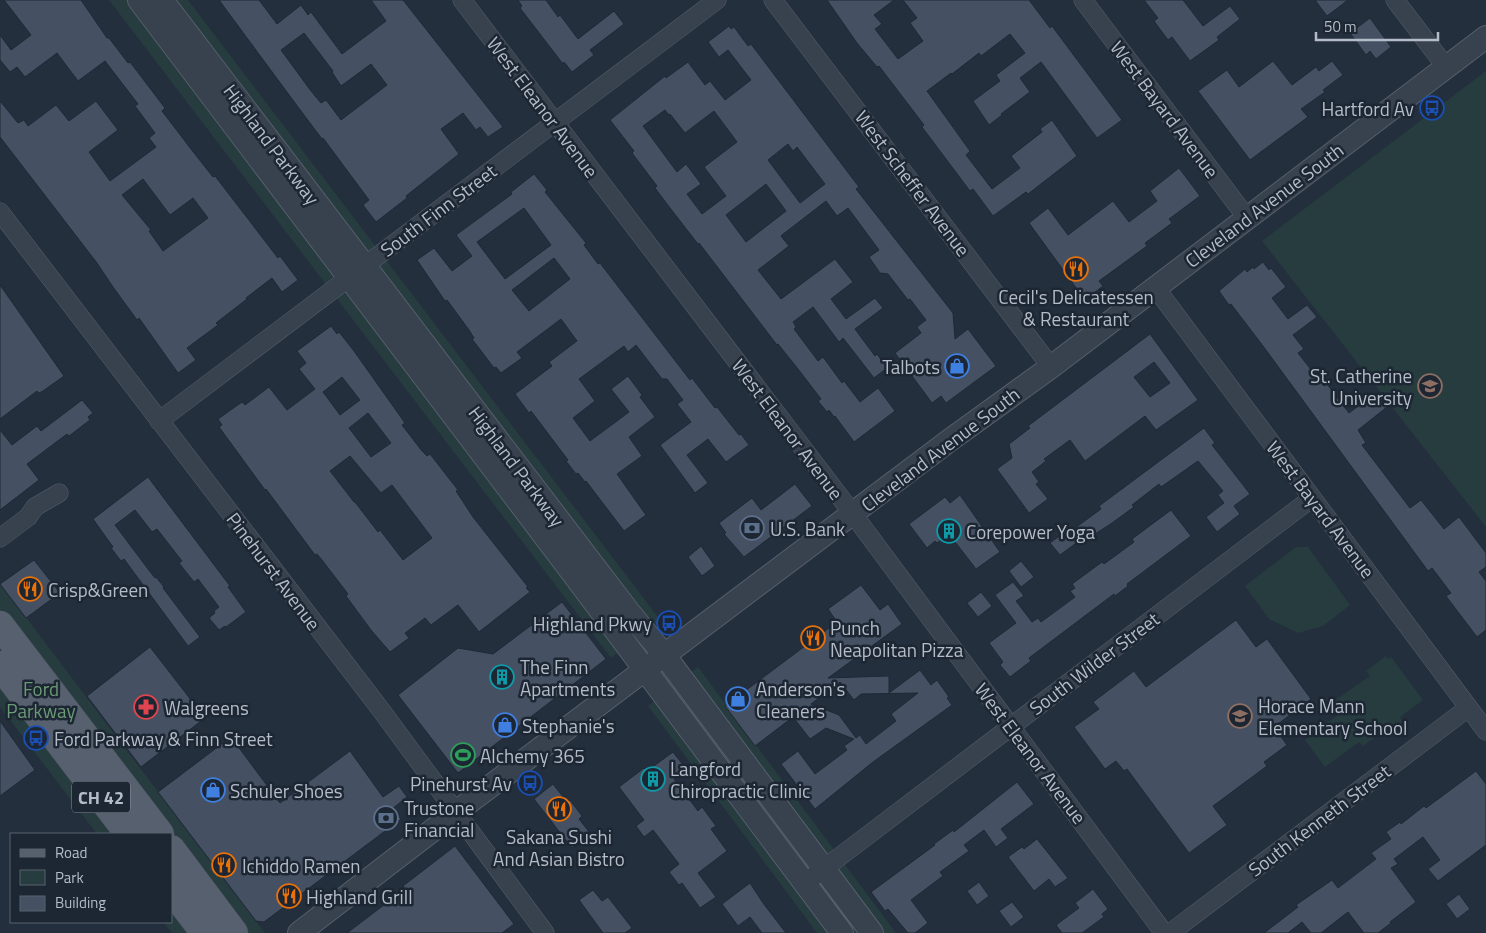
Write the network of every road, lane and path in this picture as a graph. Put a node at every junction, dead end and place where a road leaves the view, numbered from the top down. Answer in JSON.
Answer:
{"nodes":[{"id":1,"x":139,"y":0,"type":"edge"},
{"id":2,"x":162,"y":0,"type":"edge"},
{"id":3,"x":462,"y":0,"type":"edge"},
{"id":4,"x":717,"y":0,"type":"edge"},
{"id":5,"x":773,"y":0,"type":"edge"},
{"id":6,"x":1083,"y":0,"type":"edge"},
{"id":7,"x":1395,"y":0,"type":"edge"},
{"id":8,"x":1486,"y":37,"type":"edge"},
{"id":9,"x":1446,"y":67,"type":"junction"},
{"id":10,"x":555,"y":122,"type":"junction"},
{"id":11,"x":0,"y":212,"type":"edge"},
{"id":12,"x":1247,"y":218,"type":"junction"},
{"id":13,"x":356,"y":271,"type":"junction"},
{"id":14,"x":1155,"y":287,"type":"junction"},
{"id":15,"x":1051,"y":366,"type":"junction"},
{"id":16,"x":158,"y":421,"type":"junction"},
{"id":17,"x":59,"y":493,"type":"dead end"},
{"id":18,"x":1312,"y":498,"type":"junction"},
{"id":19,"x":853,"y":514,"type":"junction"},
{"id":20,"x":0,"y":538,"type":"edge"},
{"id":21,"x":0,"y":625,"type":"edge"},
{"id":22,"x":665,"y":656,"type":"junction"},
{"id":23,"x":0,"y":665,"type":"edge"},
{"id":24,"x":645,"y":671,"type":"junction"},
{"id":25,"x":1468,"y":708,"type":"junction"},
{"id":26,"x":1011,"y":726,"type":"junction"},
{"id":27,"x":1486,"y":731,"type":"edge"},
{"id":28,"x":456,"y":812,"type":"junction"},
{"id":29,"x":128,"y":833,"type":"edge"},
{"id":30,"x":159,"y":833,"type":"edge"},
{"id":31,"x":172,"y":851,"type":"edge"},
{"id":32,"x":824,"y":869,"type":"junction"},
{"id":33,"x":805,"y":883,"type":"junction"},
{"id":34,"x":172,"y":890,"type":"edge"},
{"id":35,"x":205,"y":933,"type":"edge"},
{"id":36,"x":234,"y":933,"type":"edge"},
{"id":37,"x":299,"y":933,"type":"edge"},
{"id":38,"x":545,"y":933,"type":"edge"},
{"id":39,"x":842,"y":933,"type":"edge"},
{"id":40,"x":872,"y":933,"type":"edge"},
{"id":41,"x":1164,"y":933,"type":"edge"},
{"id":42,"x":1170,"y":933,"type":"edge"}],
"edges":[{"from":1,"to":13,"type":"street","name":"Highland Parkway"},
{"from":2,"to":13,"type":"street","name":"Highland Parkway"},
{"from":3,"to":10,"type":"street","name":"West Eleanor Avenue"},
{"from":4,"to":10,"type":"street","name":"South Finn Street"},
{"from":5,"to":15,"type":"street","name":"West Scheffer Avenue"},
{"from":6,"to":12,"type":"street","name":"West Bayard Avenue"},
{"from":7,"to":9,"type":"street"},
{"from":8,"to":9,"type":"street","name":"Cleveland Avenue South"},
{"from":9,"to":12,"type":"street","name":"Cleveland Avenue South"},
{"from":10,"to":13,"type":"street","name":"South Finn Street"},
{"from":10,"to":19,"type":"street","name":"West Eleanor Avenue"},
{"from":11,"to":16,"type":"street","name":"Pinehurst Avenue"},
{"from":12,"to":14,"type":"street","name":"Cleveland Avenue South"},
{"from":13,"to":16,"type":"street","name":"South Finn Street"},
{"from":13,"to":22,"type":"street","name":"Highland Parkway"},
{"from":13,"to":24,"type":"street","name":"Highland Parkway"},
{"from":14,"to":15,"type":"street","name":"Cleveland Avenue South"},
{"from":14,"to":18,"type":"street","name":"West Bayard Avenue"},
{"from":15,"to":19,"type":"street","name":"Cleveland Avenue South"},
{"from":16,"to":28,"type":"street","name":"Pinehurst Avenue"},
{"from":17,"to":20,"type":"street"},
{"from":18,"to":25,"type":"street","name":"West Bayard Avenue"},
{"from":18,"to":26,"type":"street","name":"South Wilder Street"},
{"from":19,"to":22,"type":"street","name":"Cleveland Avenue South"},
{"from":19,"to":26,"type":"street","name":"West Eleanor Avenue"},
{"from":21,"to":30,"type":"main road","number":"CH 42"},
{"from":22,"to":24,"type":"street","name":"Cleveland Avenue South"},
{"from":22,"to":32,"type":"street","name":"Highland Parkway"},
{"from":23,"to":29,"type":"main road","number":"CH 42"},
{"from":24,"to":28,"type":"street","name":"Cleveland Avenue South"},
{"from":24,"to":33,"type":"street","name":"Highland Parkway"},
{"from":25,"to":27,"type":"street","name":"West Bayard Avenue"},
{"from":25,"to":42,"type":"street","name":"South Kenneth Street"},
{"from":26,"to":32,"type":"street","name":"South Wilder Street"},
{"from":26,"to":41,"type":"street","name":"West Eleanor Avenue"},
{"from":28,"to":37,"type":"street","name":"Cleveland Avenue South"},
{"from":28,"to":38,"type":"street","name":"Pinehurst Avenue"},
{"from":31,"to":36,"type":"main road"},
{"from":32,"to":33,"type":"street","name":"South Wilder Street"},
{"from":32,"to":40,"type":"street","name":"Highland Parkway"},
{"from":33,"to":39,"type":"street","name":"Highland Parkway"},
{"from":34,"to":35,"type":"main road"}]}
